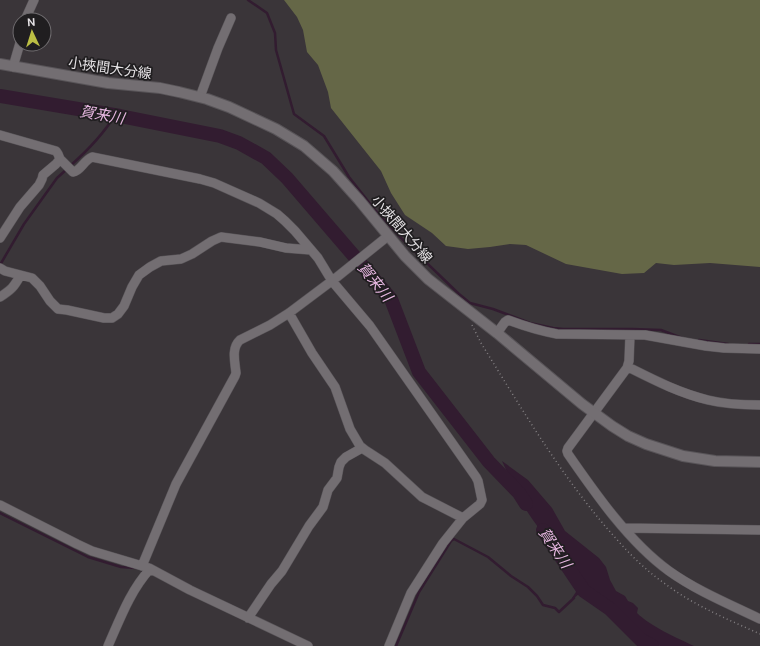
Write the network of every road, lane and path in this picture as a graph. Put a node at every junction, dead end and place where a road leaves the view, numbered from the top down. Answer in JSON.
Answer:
{"nodes":[{"id":1,"x":34,"y":0,"type":"edge"},
{"id":2,"x":29,"y":12,"type":"edge"},
{"id":3,"x":231,"y":18,"type":"dead end"},
{"id":4,"x":17,"y":52,"type":"edge"},
{"id":5,"x":0,"y":64,"type":"edge"},
{"id":6,"x":13,"y":67,"type":"junction"},
{"id":7,"x":200,"y":97,"type":"junction"},
{"id":8,"x":0,"y":135,"type":"edge"},
{"id":9,"x":60,"y":159,"type":"junction"},
{"id":10,"x":0,"y":238,"type":"edge"},
{"id":11,"x":384,"y":239,"type":"junction"},
{"id":12,"x":311,"y":250,"type":"junction"},
{"id":13,"x":0,"y":268,"type":"edge"},
{"id":14,"x":20,"y":276,"type":"junction"},
{"id":15,"x":335,"y":279,"type":"junction"},
{"id":16,"x":0,"y":297,"type":"edge"},
{"id":17,"x":289,"y":313,"type":"junction"},
{"id":18,"x":497,"y":333,"type":"junction"},
{"id":19,"x":630,"y":335,"type":"junction"},
{"id":20,"x":760,"y":349,"type":"edge"},
{"id":21,"x":628,"y":367,"type":"junction"},
{"id":22,"x":760,"y":405,"type":"edge"},
{"id":23,"x":594,"y":413,"type":"junction"},
{"id":24,"x":362,"y":448,"type":"junction"},
{"id":25,"x":760,"y":462,"type":"edge"},
{"id":26,"x":0,"y":505,"type":"edge"},
{"id":27,"x":463,"y":518,"type":"junction"},
{"id":28,"x":624,"y":528,"type":"junction"},
{"id":29,"x":760,"y":530,"type":"edge"},
{"id":30,"x":146,"y":567,"type":"junction"},
{"id":31,"x":248,"y":618,"type":"junction"},
{"id":32,"x":760,"y":619,"type":"edge"},
{"id":33,"x":108,"y":646,"type":"edge"},
{"id":34,"x":308,"y":646,"type":"edge"},
{"id":35,"x":389,"y":646,"type":"edge"}],
"edges":[{"from":1,"to":2,"type":"street"},
{"from":3,"to":7,"type":"street"},
{"from":4,"to":6,"type":"street"},
{"from":5,"to":6,"type":"main road","name":"小挾間大分線"},
{"from":6,"to":7,"type":"main road","name":"小挾間大分線"},
{"from":7,"to":11,"type":"main road","name":"小挾間大分線"},
{"from":8,"to":9,"type":"street"},
{"from":9,"to":10,"type":"street"},
{"from":9,"to":12,"type":"street"},
{"from":11,"to":15,"type":"street"},
{"from":11,"to":18,"type":"main road","name":"小挾間大分線"},
{"from":12,"to":14,"type":"street"},
{"from":12,"to":15,"type":"street"},
{"from":13,"to":14,"type":"street"},
{"from":14,"to":16,"type":"street"},
{"from":15,"to":17,"type":"street"},
{"from":15,"to":27,"type":"street"},
{"from":17,"to":24,"type":"street"},
{"from":17,"to":30,"type":"street"},
{"from":18,"to":19,"type":"street"},
{"from":18,"to":23,"type":"main road","name":"小挾間大分線"},
{"from":19,"to":20,"type":"street"},
{"from":19,"to":21,"type":"street"},
{"from":21,"to":22,"type":"street"},
{"from":21,"to":23,"type":"street"},
{"from":23,"to":25,"type":"main road","name":"小挾間大分線"},
{"from":23,"to":28,"type":"street"},
{"from":24,"to":27,"type":"street"},
{"from":24,"to":31,"type":"street"},
{"from":26,"to":30,"type":"street"},
{"from":27,"to":35,"type":"street"},
{"from":28,"to":29,"type":"street"},
{"from":28,"to":32,"type":"street"},
{"from":30,"to":31,"type":"street"},
{"from":30,"to":33,"type":"street"},
{"from":31,"to":34,"type":"street"}]}
